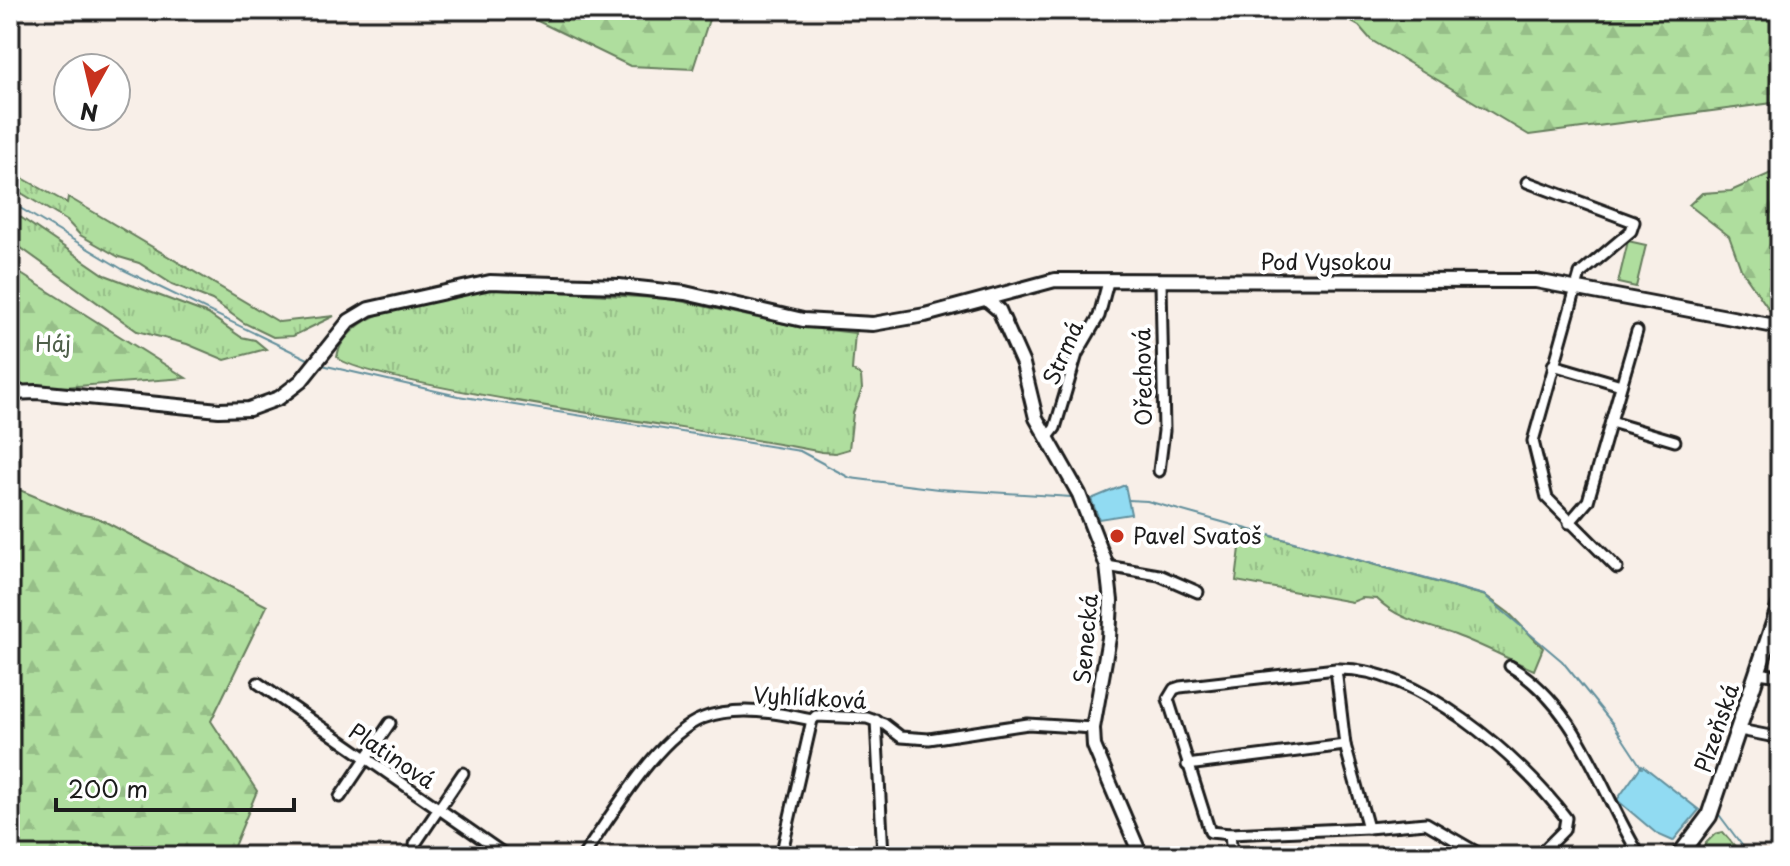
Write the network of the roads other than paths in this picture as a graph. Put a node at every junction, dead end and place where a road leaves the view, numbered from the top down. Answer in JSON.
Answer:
{"nodes":[{"id":1,"x":1527,"y":182,"type":"dead end"},
{"id":2,"x":1108,"y":282,"type":"junction"},
{"id":3,"x":1161,"y":283,"type":"junction"},
{"id":4,"x":1576,"y":287,"type":"junction"},
{"id":5,"x":987,"y":300,"type":"junction"},
{"id":6,"x":1780,"y":327,"type":"edge"},
{"id":7,"x":1637,"y":331,"type":"dead end"},
{"id":8,"x":1553,"y":365,"type":"junction"},
{"id":9,"x":1621,"y":385,"type":"junction"},
{"id":10,"x":10,"y":393,"type":"edge"},
{"id":11,"x":1611,"y":422,"type":"junction"},
{"id":12,"x":1048,"y":437,"type":"junction"},
{"id":13,"x":1675,"y":441,"type":"dead end"},
{"id":14,"x":1159,"y":471,"type":"dead end"},
{"id":15,"x":1569,"y":523,"type":"junction"},
{"id":16,"x":1107,"y":566,"type":"junction"},
{"id":17,"x":1617,"y":568,"type":"dead end"},
{"id":18,"x":1198,"y":592,"type":"dead end"},
{"id":19,"x":1780,"y":605,"type":"edge"},
{"id":20,"x":1510,"y":666,"type":"dead end"},
{"id":21,"x":1336,"y":669,"type":"junction"},
{"id":22,"x":1758,"y":673,"type":"junction"},
{"id":23,"x":1780,"y":676,"type":"edge"},
{"id":24,"x":258,"y":683,"type":"dead end"},
{"id":25,"x":812,"y":720,"type":"junction"},
{"id":26,"x":876,"y":720,"type":"junction"},
{"id":27,"x":390,"y":723,"type":"dead end"},
{"id":28,"x":1093,"y":728,"type":"junction"},
{"id":29,"x":1740,"y":730,"type":"junction"},
{"id":30,"x":1780,"y":738,"type":"edge"},
{"id":31,"x":1345,"y":745,"type":"junction"},
{"id":32,"x":365,"y":760,"type":"junction"},
{"id":33,"x":1187,"y":765,"type":"junction"},
{"id":34,"x":463,"y":773,"type":"dead end"},
{"id":35,"x":340,"y":797,"type":"dead end"},
{"id":36,"x":439,"y":809,"type":"junction"},
{"id":37,"x":1368,"y":828,"type":"junction"},
{"id":38,"x":1230,"y":834,"type":"junction"},
{"id":39,"x":415,"y":844,"type":"dead end"},
{"id":40,"x":507,"y":856,"type":"edge"},
{"id":41,"x":583,"y":856,"type":"edge"},
{"id":42,"x":781,"y":856,"type":"edge"},
{"id":43,"x":883,"y":856,"type":"edge"},
{"id":44,"x":1141,"y":856,"type":"edge"},
{"id":45,"x":1232,"y":856,"type":"edge"},
{"id":46,"x":1483,"y":856,"type":"edge"},
{"id":47,"x":1538,"y":856,"type":"edge"},
{"id":48,"x":1640,"y":856,"type":"edge"},
{"id":49,"x":1679,"y":856,"type":"edge"}],
"edges":[{"from":1,"to":4,"type":"street"},
{"from":2,"to":3,"type":"street","name":"Pod Vysokou"},
{"from":2,"to":5,"type":"street","name":"Pod Vysokou"},
{"from":2,"to":12,"type":"street","name":"Strmá"},
{"from":3,"to":4,"type":"street","name":"Pod Vysokou"},
{"from":3,"to":14,"type":"street","name":"Ořechová"},
{"from":4,"to":6,"type":"street","name":"Pod Vysokou"},
{"from":4,"to":8,"type":"street"},
{"from":5,"to":10,"type":"street","name":"Pod Vysokou"},
{"from":5,"to":12,"type":"street","name":"Senecká"},
{"from":7,"to":9,"type":"street"},
{"from":8,"to":9,"type":"street"},
{"from":8,"to":15,"type":"street"},
{"from":9,"to":11,"type":"street"},
{"from":11,"to":13,"type":"street"},
{"from":11,"to":15,"type":"street"},
{"from":12,"to":16,"type":"street","name":"Senecká"},
{"from":15,"to":17,"type":"street"},
{"from":16,"to":18,"type":"street"},
{"from":16,"to":28,"type":"street","name":"Senecká"},
{"from":19,"to":22,"type":"main road","name":"Plzeňská"},
{"from":20,"to":48,"type":"street"},
{"from":21,"to":31,"type":"street"},
{"from":21,"to":33,"type":"street"},
{"from":21,"to":47,"type":"street"},
{"from":22,"to":23,"type":"street"},
{"from":22,"to":29,"type":"main road","name":"Plzeňská"},
{"from":24,"to":32,"type":"street","name":"Platinová"},
{"from":25,"to":26,"type":"street","name":"Vyhlídková"},
{"from":25,"to":41,"type":"street","name":"Vyhlídková"},
{"from":25,"to":42,"type":"street"},
{"from":26,"to":28,"type":"street","name":"Vyhlídková"},
{"from":26,"to":43,"type":"street"},
{"from":27,"to":32,"type":"street"},
{"from":28,"to":44,"type":"street","name":"Senecká"},
{"from":29,"to":30,"type":"street"},
{"from":29,"to":49,"type":"main road","name":"Plzeňská"},
{"from":31,"to":33,"type":"street"},
{"from":31,"to":37,"type":"street"},
{"from":32,"to":35,"type":"street"},
{"from":32,"to":36,"type":"street","name":"Platinová"},
{"from":33,"to":38,"type":"street"},
{"from":34,"to":36,"type":"street"},
{"from":36,"to":39,"type":"street"},
{"from":36,"to":40,"type":"street","name":"Platinová"},
{"from":37,"to":38,"type":"street"},
{"from":37,"to":46,"type":"street"},
{"from":38,"to":45,"type":"street"}]}
